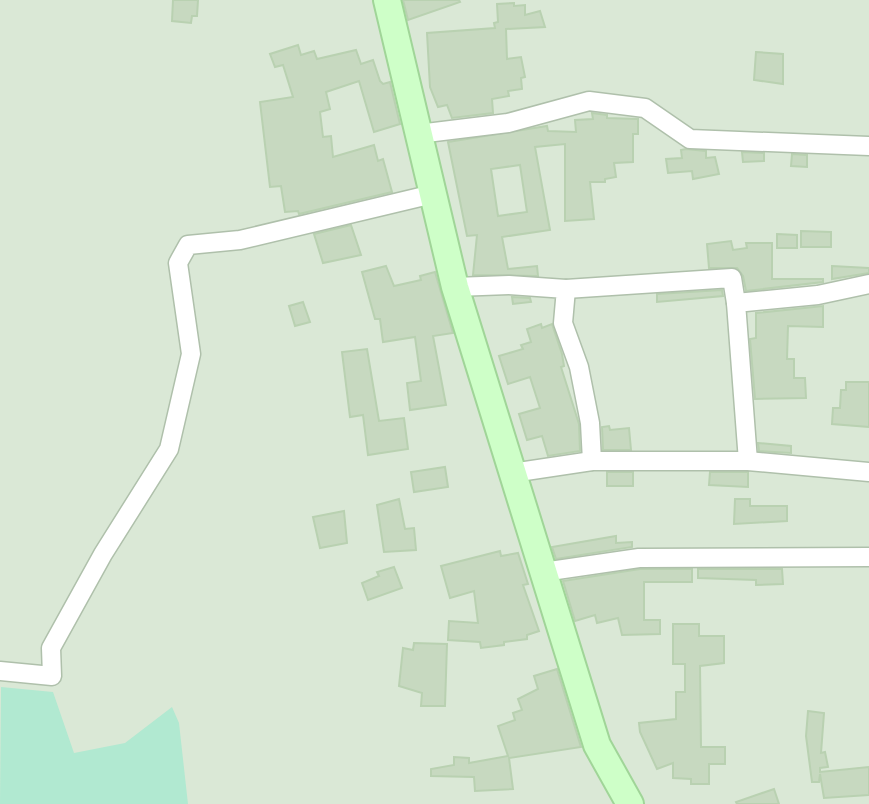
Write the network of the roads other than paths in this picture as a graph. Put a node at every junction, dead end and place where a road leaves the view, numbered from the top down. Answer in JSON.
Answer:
{"nodes":[{"id":1,"x":387,"y":0,"type":"edge"},
{"id":2,"x":418,"y":135,"type":"junction"},
{"id":3,"x":869,"y":146,"type":"edge"},
{"id":4,"x":433,"y":194,"type":"junction"},
{"id":5,"x":869,"y":284,"type":"edge"},
{"id":6,"x":455,"y":287,"type":"junction"},
{"id":7,"x":566,"y":289,"type":"junction"},
{"id":8,"x":736,"y":303,"type":"junction"},
{"id":9,"x":592,"y":461,"type":"junction"},
{"id":10,"x":748,"y":461,"type":"junction"},
{"id":11,"x":869,"y":472,"type":"edge"},
{"id":12,"x":512,"y":473,"type":"junction"},
{"id":13,"x":869,"y":557,"type":"edge"},
{"id":14,"x":543,"y":572,"type":"junction"},
{"id":15,"x":0,"y":671,"type":"edge"},
{"id":16,"x":630,"y":804,"type":"edge"}],
"edges":[{"from":1,"to":2,"type":"street"},
{"from":2,"to":3,"type":"street"},
{"from":2,"to":4,"type":"street"},
{"from":4,"to":6,"type":"street"},
{"from":4,"to":15,"type":"street"},
{"from":5,"to":8,"type":"street"},
{"from":6,"to":7,"type":"street"},
{"from":6,"to":12,"type":"street"},
{"from":7,"to":8,"type":"street"},
{"from":7,"to":9,"type":"street"},
{"from":8,"to":10,"type":"street"},
{"from":9,"to":10,"type":"street"},
{"from":9,"to":12,"type":"street"},
{"from":10,"to":11,"type":"street"},
{"from":12,"to":14,"type":"street"},
{"from":13,"to":14,"type":"street"},
{"from":14,"to":16,"type":"street"}]}
